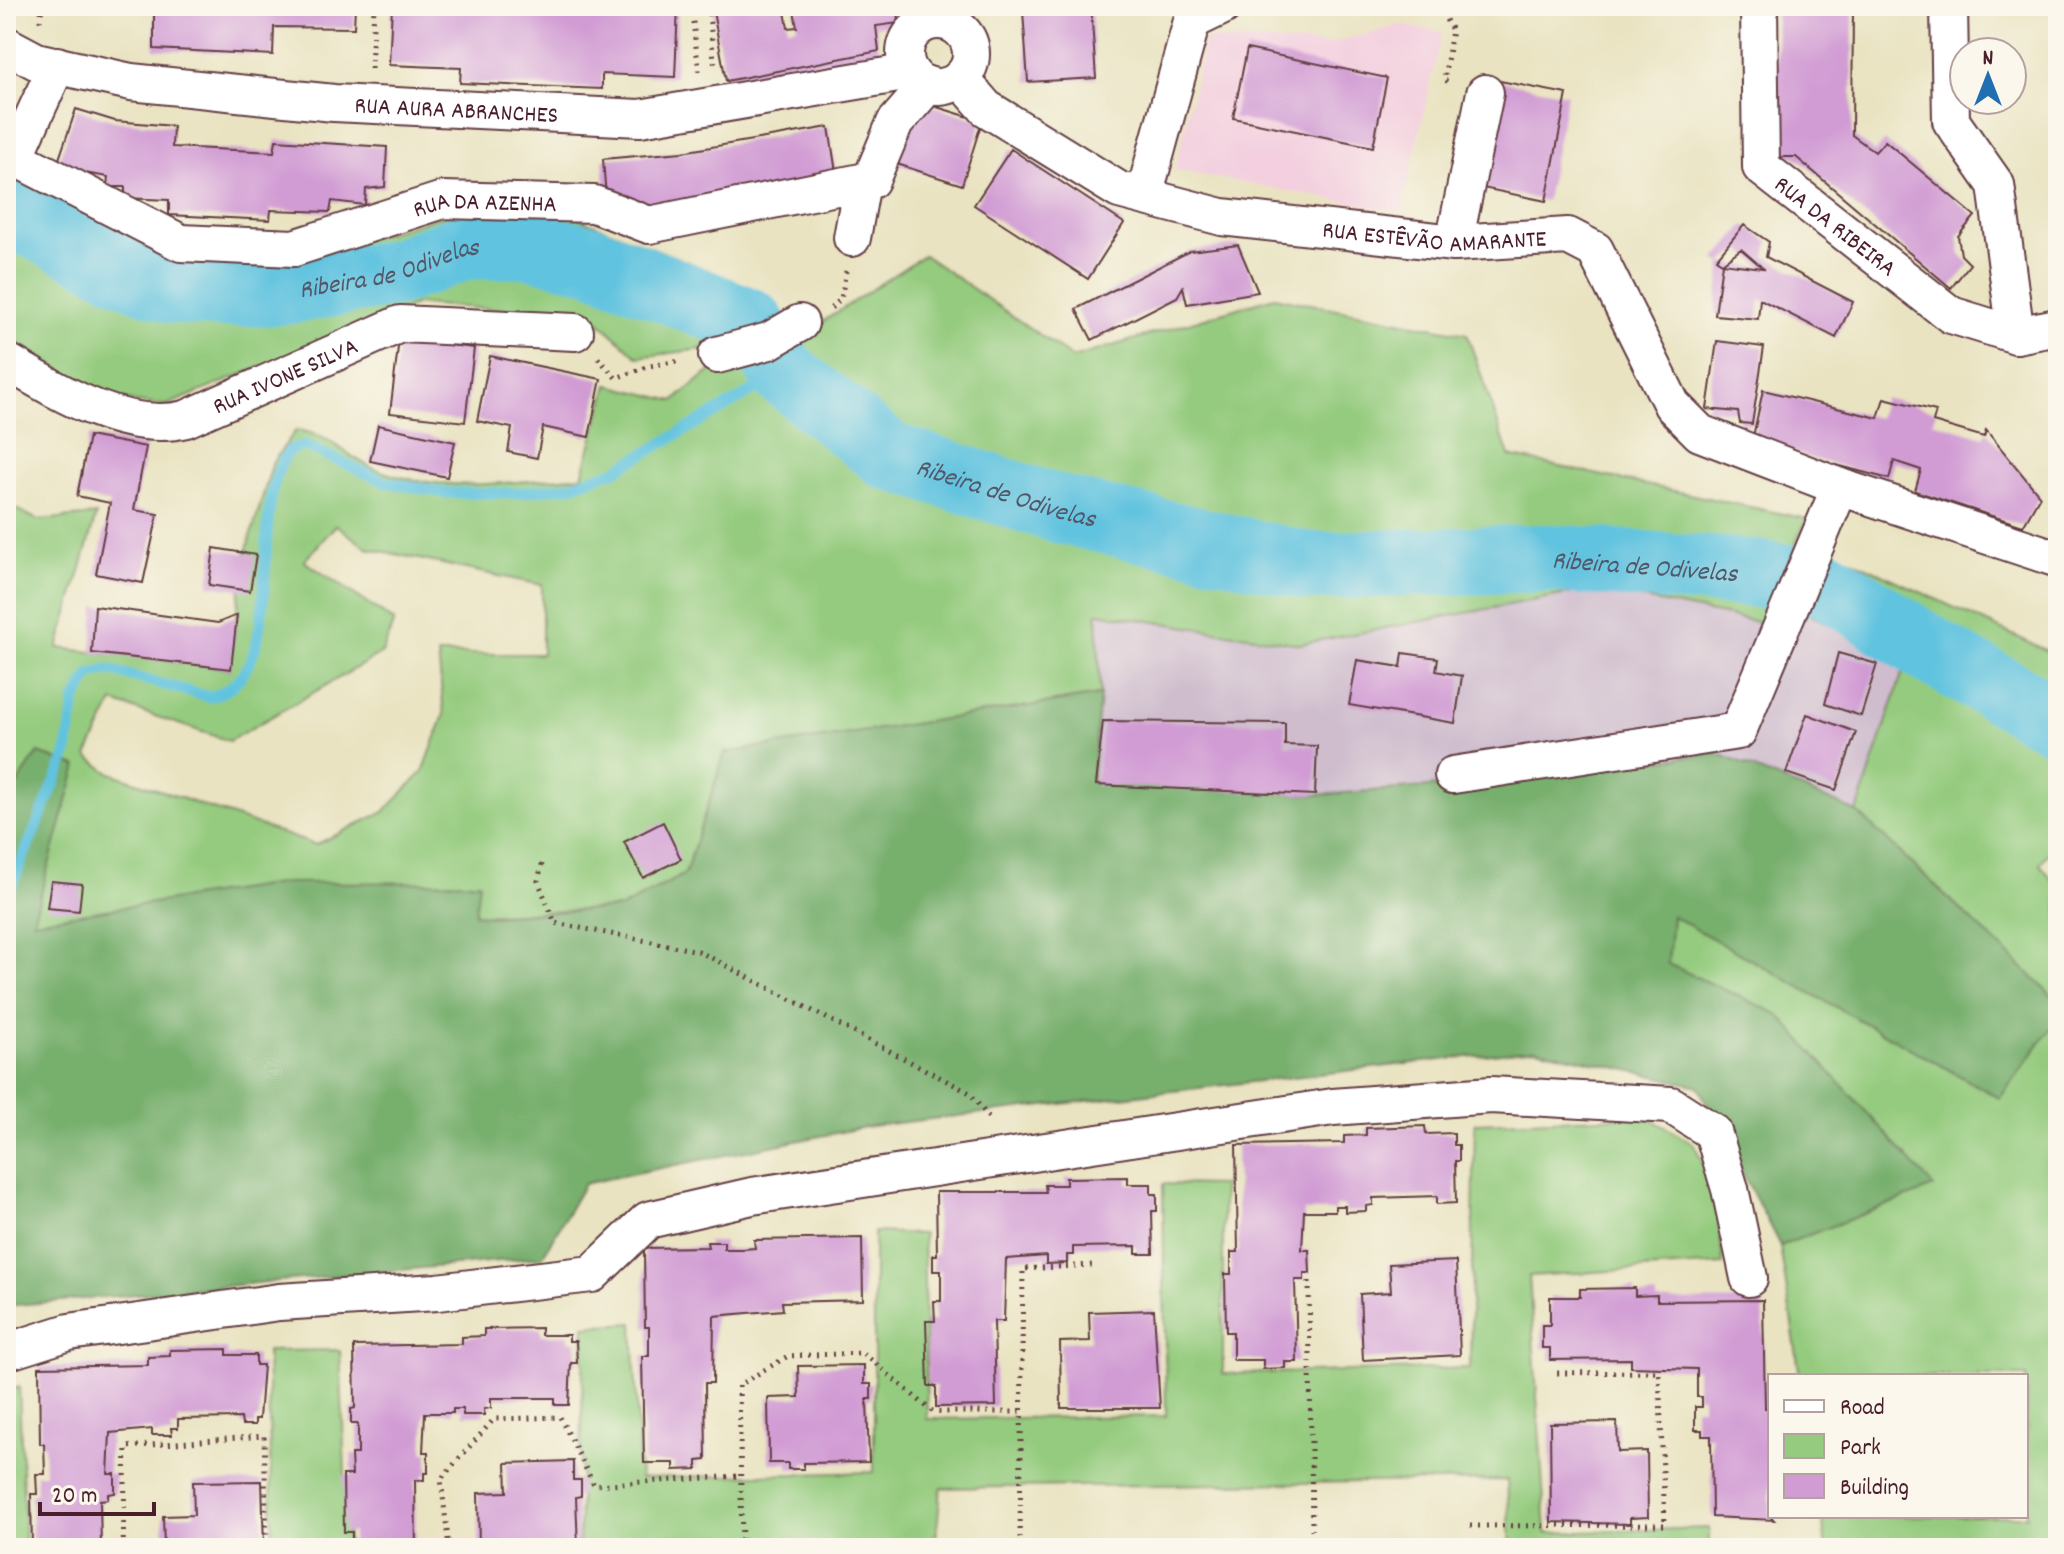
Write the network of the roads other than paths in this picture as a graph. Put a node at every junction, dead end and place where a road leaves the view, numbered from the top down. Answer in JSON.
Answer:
{"nodes":[{"id":1,"x":1223,"y":6,"type":"edge"},
{"id":2,"x":1759,"y":6,"type":"edge"},
{"id":3,"x":1949,"y":6,"type":"edge"},
{"id":4,"x":946,"y":13,"type":"edge"},
{"id":5,"x":6,"y":45,"type":"edge"},
{"id":6,"x":57,"y":65,"type":"junction"},
{"id":7,"x":933,"y":78,"type":"junction"},
{"id":8,"x":1485,"y":93,"type":"road end"},
{"id":9,"x":11,"y":155,"type":"edge"},
{"id":10,"x":862,"y":182,"type":"junction"},
{"id":11,"x":1144,"y":196,"type":"junction"},
{"id":12,"x":852,"y":238,"type":"road end"},
{"id":13,"x":1454,"y":243,"type":"junction"},
{"id":14,"x":800,"y":323,"type":"road end"},
{"id":15,"x":2058,"y":327,"type":"edge"},
{"id":16,"x":575,"y":332,"type":"road end"},
{"id":17,"x":2016,"y":335,"type":"junction"},
{"id":18,"x":717,"y":355,"type":"road end"},
{"id":19,"x":6,"y":361,"type":"edge"},
{"id":20,"x":1840,"y":487,"type":"junction"},
{"id":21,"x":2058,"y":559,"type":"edge"},
{"id":22,"x":1453,"y":775,"type":"dead end"},
{"id":23,"x":1749,"y":1278,"type":"dead end"},
{"id":24,"x":6,"y":1352,"type":"edge"}],
"edges":[{"from":1,"to":11,"type":"street"},
{"from":2,"to":17,"type":"street","name":"RUA DA RIBEIRA"},
{"from":3,"to":17,"type":"street"},
{"from":4,"to":7,"type":"street"},
{"from":4,"to":7,"type":"street"},
{"from":5,"to":6,"type":"street","name":"RUA AURA ABRANCHES"},
{"from":6,"to":7,"type":"street","name":"RUA AURA ABRANCHES"},
{"from":6,"to":9,"type":"street"},
{"from":7,"to":10,"type":"street"},
{"from":7,"to":11,"type":"street","name":"RUA ESTÊVÃO AMARANTE"},
{"from":8,"to":13,"type":"street"},
{"from":9,"to":10,"type":"street","name":"RUA DA AZENHA"},
{"from":10,"to":12,"type":"street"},
{"from":11,"to":13,"type":"street","name":"RUA ESTÊVÃO AMARANTE"},
{"from":13,"to":20,"type":"street","name":"RUA ESTÊVÃO AMARANTE"},
{"from":14,"to":18,"type":"street"},
{"from":15,"to":17,"type":"street","name":"RUA DA RIBEIRA"},
{"from":16,"to":19,"type":"street","name":"RUA IVONE SILVA"},
{"from":20,"to":21,"type":"street","name":"RUA ESTÊVÃO AMARANTE"},
{"from":20,"to":22,"type":"street"},
{"from":23,"to":24,"type":"street"}]}
